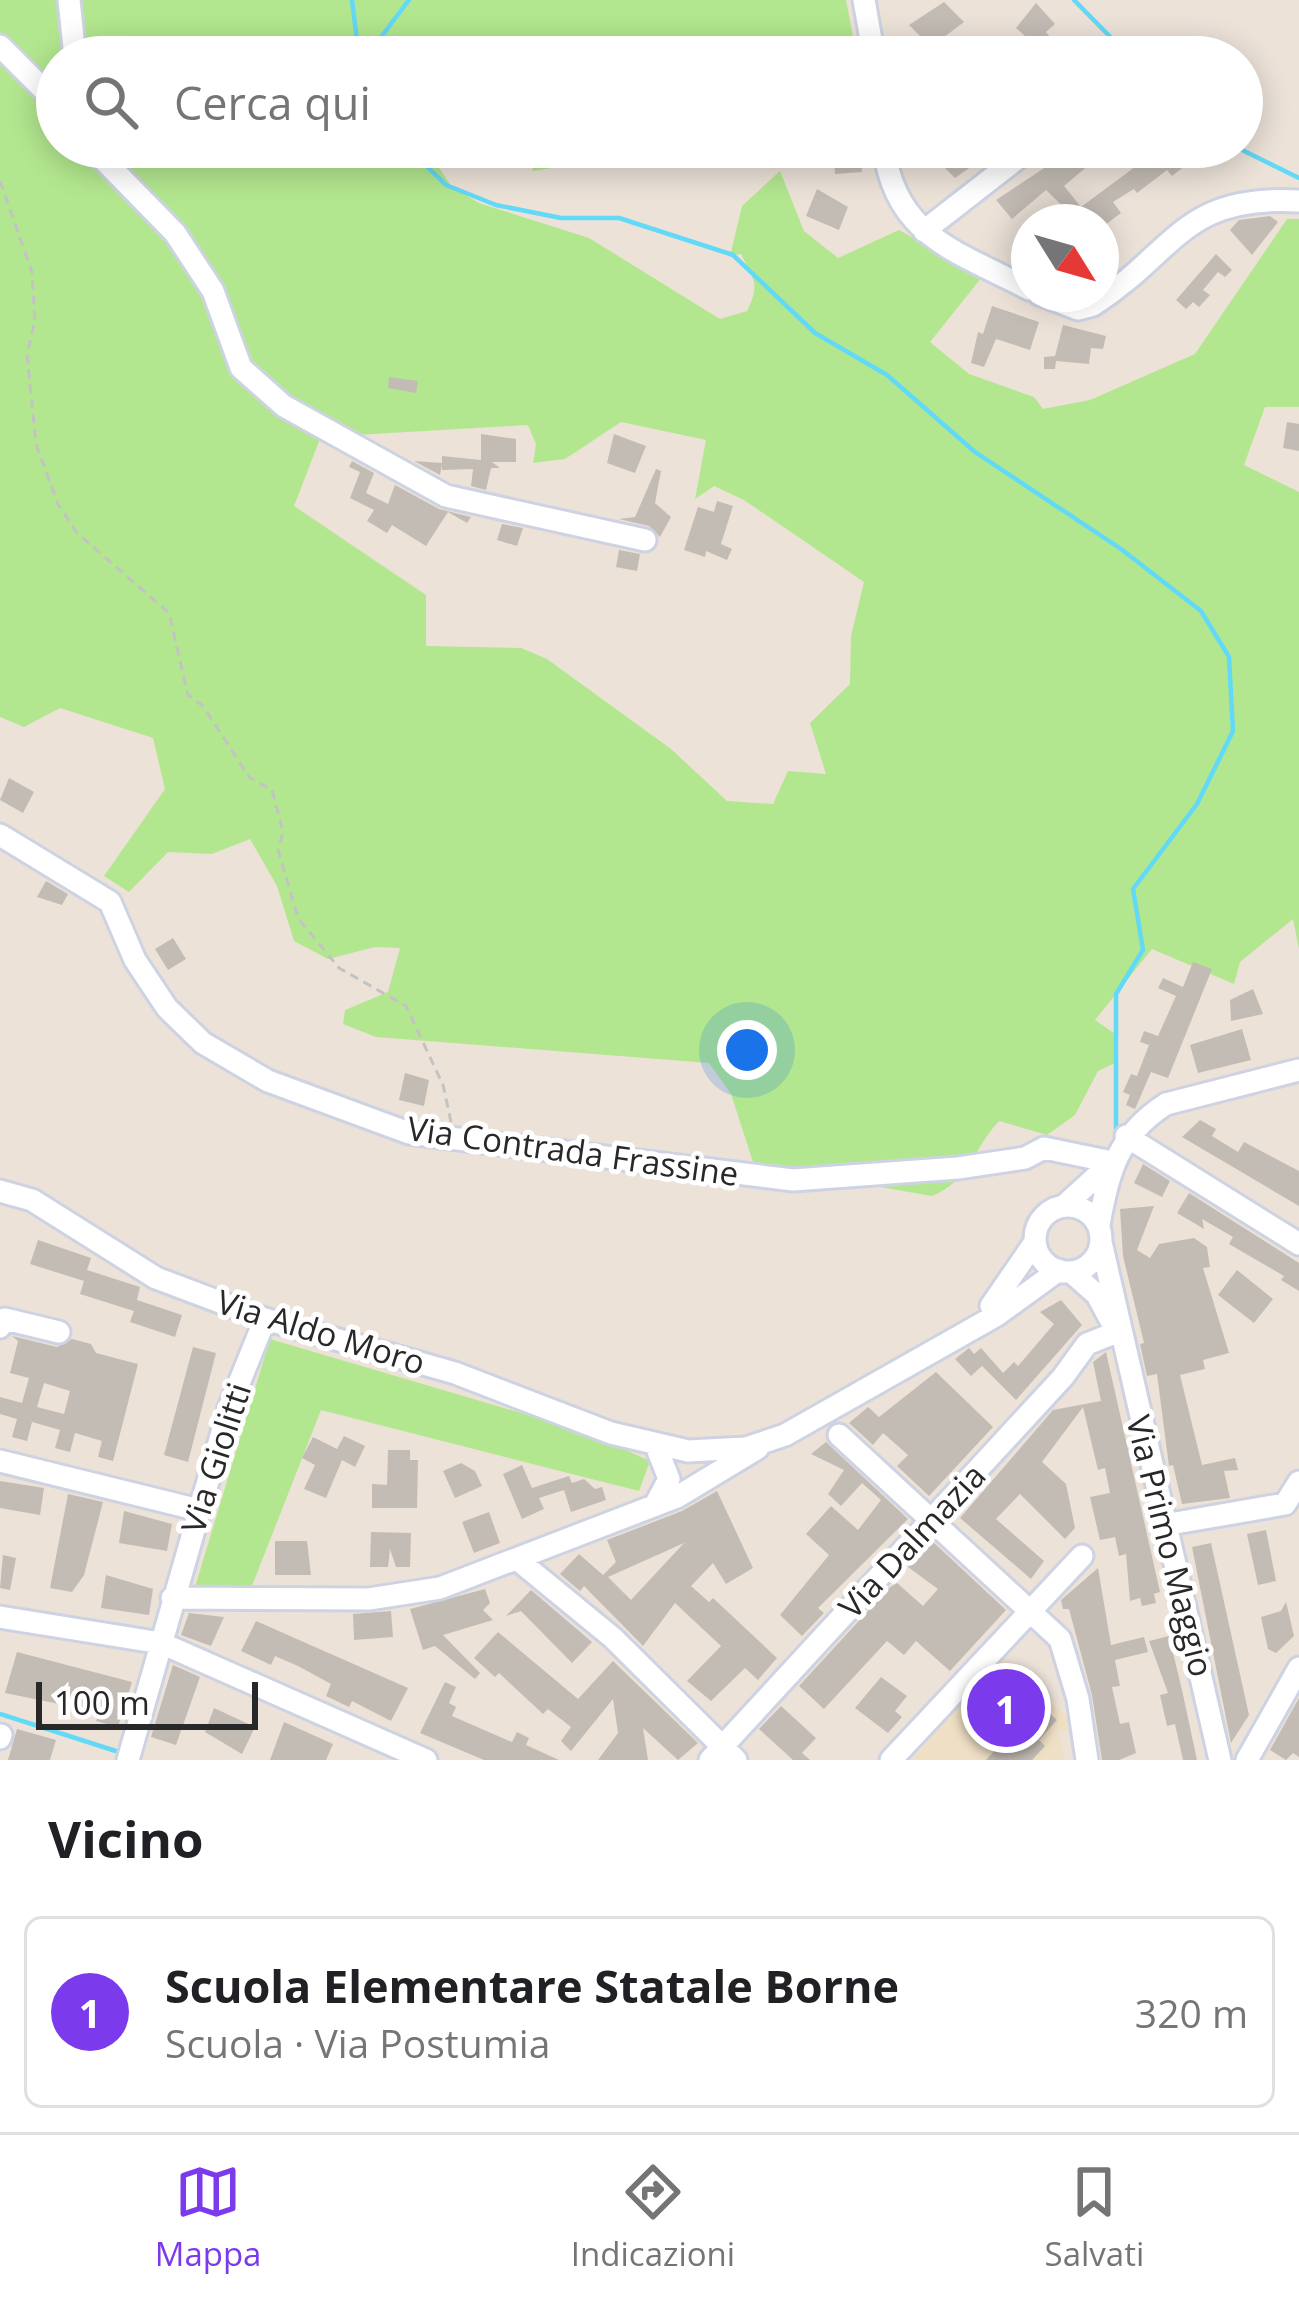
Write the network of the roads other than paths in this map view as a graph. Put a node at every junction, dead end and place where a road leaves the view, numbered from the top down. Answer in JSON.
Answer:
{"nodes":[{"id":1,"x":69,"y":0,"type":"edge"},
{"id":2,"x":864,"y":0,"type":"edge"},
{"id":3,"x":73,"y":36,"type":"edge"},
{"id":4,"x":870,"y":36,"type":"edge"},
{"id":5,"x":0,"y":46,"type":"edge"},
{"id":6,"x":36,"y":82,"type":"edge"},
{"id":7,"x":112,"y":168,"type":"edge"},
{"id":8,"x":888,"y":168,"type":"edge"},
{"id":9,"x":1005,"y":168,"type":"edge"},
{"id":10,"x":1299,"y":201,"type":"edge"},
{"id":11,"x":924,"y":231,"type":"junction"},
{"id":12,"x":1011,"y":279,"type":"edge"},
{"id":13,"x":1119,"y":283,"type":"edge"},
{"id":14,"x":645,"y":540,"type":"dead end"},
{"id":15,"x":0,"y":836,"type":"edge"},
{"id":16,"x":1299,"y":1070,"type":"edge"},
{"id":17,"x":1126,"y":1136,"type":"junction"},
{"id":18,"x":1112,"y":1162,"type":"junction"},
{"id":19,"x":0,"y":1191,"type":"edge"},
{"id":20,"x":1064,"y":1206,"type":"junction"},
{"id":21,"x":1100,"y":1234,"type":"junction"},
{"id":22,"x":1035,"y":1242,"type":"junction"},
{"id":23,"x":1299,"y":1244,"type":"edge"},
{"id":24,"x":1065,"y":1271,"type":"junction"},
{"id":25,"x":1099,"y":1298,"type":"junction"},
{"id":26,"x":265,"y":1319,"type":"junction"},
{"id":27,"x":0,"y":1327,"type":"edge"},
{"id":28,"x":59,"y":1332,"type":"dead end"},
{"id":29,"x":1118,"y":1332,"type":"junction"},
{"id":30,"x":954,"y":1338,"type":"junction"},
{"id":31,"x":1087,"y":1344,"type":"junction"},
{"id":32,"x":839,"y":1435,"type":"dead end"},
{"id":33,"x":656,"y":1445,"type":"junction"},
{"id":34,"x":761,"y":1445,"type":"junction"},
{"id":35,"x":0,"y":1461,"type":"edge"},
{"id":36,"x":1299,"y":1482,"type":"edge"},
{"id":37,"x":655,"y":1505,"type":"junction"},
{"id":38,"x":1292,"y":1508,"type":"edge"},
{"id":39,"x":199,"y":1510,"type":"junction"},
{"id":40,"x":933,"y":1519,"type":"junction"},
{"id":41,"x":1164,"y":1526,"type":"junction"},
{"id":42,"x":1082,"y":1556,"type":"dead end"},
{"id":43,"x":518,"y":1560,"type":"junction"},
{"id":44,"x":172,"y":1598,"type":"junction"},
{"id":45,"x":1031,"y":1608,"type":"junction"},
{"id":46,"x":0,"y":1617,"type":"edge"},
{"id":47,"x":161,"y":1642,"type":"junction"},
{"id":48,"x":1299,"y":1669,"type":"edge"},
{"id":49,"x":722,"y":1756,"type":"edge"},
{"id":50,"x":894,"y":1759,"type":"edge"},
{"id":51,"x":128,"y":1760,"type":"edge"},
{"id":52,"x":426,"y":1760,"type":"edge"},
{"id":53,"x":1087,"y":1760,"type":"edge"},
{"id":54,"x":1220,"y":1760,"type":"edge"},
{"id":55,"x":1247,"y":1760,"type":"edge"}],
"edges":[{"from":1,"to":3,"type":"street"},
{"from":2,"to":4,"type":"street"},
{"from":5,"to":6,"type":"street"},
{"from":7,"to":14,"type":"street"},
{"from":8,"to":11,"type":"street"},
{"from":9,"to":11,"type":"street"},
{"from":10,"to":13,"type":"street"},
{"from":11,"to":12,"type":"street"},
{"from":15,"to":18,"type":"street","name":"Via Contrada Frassine"},
{"from":16,"to":17,"type":"street"},
{"from":17,"to":18,"type":"street"},
{"from":17,"to":23,"type":"street"},
{"from":18,"to":20,"type":"street"},
{"from":18,"to":21,"type":"street"},
{"from":19,"to":26,"type":"street","name":"Via Aldo Moro"},
{"from":20,"to":21,"type":"street"},
{"from":20,"to":22,"type":"street"},
{"from":21,"to":24,"type":"street"},
{"from":21,"to":29,"type":"street","name":"Via Primo Maggio"},
{"from":22,"to":24,"type":"street"},
{"from":22,"to":30,"type":"street"},
{"from":24,"to":25,"type":"street","name":"Via Primo Maggio"},
{"from":24,"to":30,"type":"street"},
{"from":25,"to":29,"type":"street","name":"Via Primo Maggio"},
{"from":25,"to":31,"type":"street"},
{"from":26,"to":33,"type":"street","name":"Via Aldo Moro"},
{"from":26,"to":39,"type":"street","name":"Via Giolitti"},
{"from":27,"to":28,"type":"street"},
{"from":29,"to":31,"type":"street"},
{"from":29,"to":41,"type":"street","name":"Via Primo Maggio"},
{"from":30,"to":34,"type":"street"},
{"from":31,"to":40,"type":"street","name":"Via Dalmazia"},
{"from":32,"to":40,"type":"street"},
{"from":33,"to":34,"type":"street","name":"Via Aldo Moro"},
{"from":33,"to":37,"type":"street"},
{"from":34,"to":37,"type":"street"},
{"from":35,"to":39,"type":"street"},
{"from":36,"to":38,"type":"street"},
{"from":37,"to":43,"type":"street"},
{"from":38,"to":41,"type":"street"},
{"from":39,"to":44,"type":"street","name":"Via Giolitti"},
{"from":40,"to":45,"type":"street"},
{"from":40,"to":49,"type":"street","name":"Via Dalmazia"},
{"from":41,"to":54,"type":"street","name":"Via Primo Maggio"},
{"from":42,"to":45,"type":"street"},
{"from":43,"to":44,"type":"street"},
{"from":43,"to":49,"type":"street"},
{"from":44,"to":47,"type":"street","name":"Via Giolitti"},
{"from":45,"to":50,"type":"street"},
{"from":45,"to":53,"type":"street"},
{"from":46,"to":47,"type":"street"},
{"from":47,"to":51,"type":"street","name":"Via Giolitti"},
{"from":47,"to":52,"type":"street"},
{"from":48,"to":55,"type":"street"}]}
